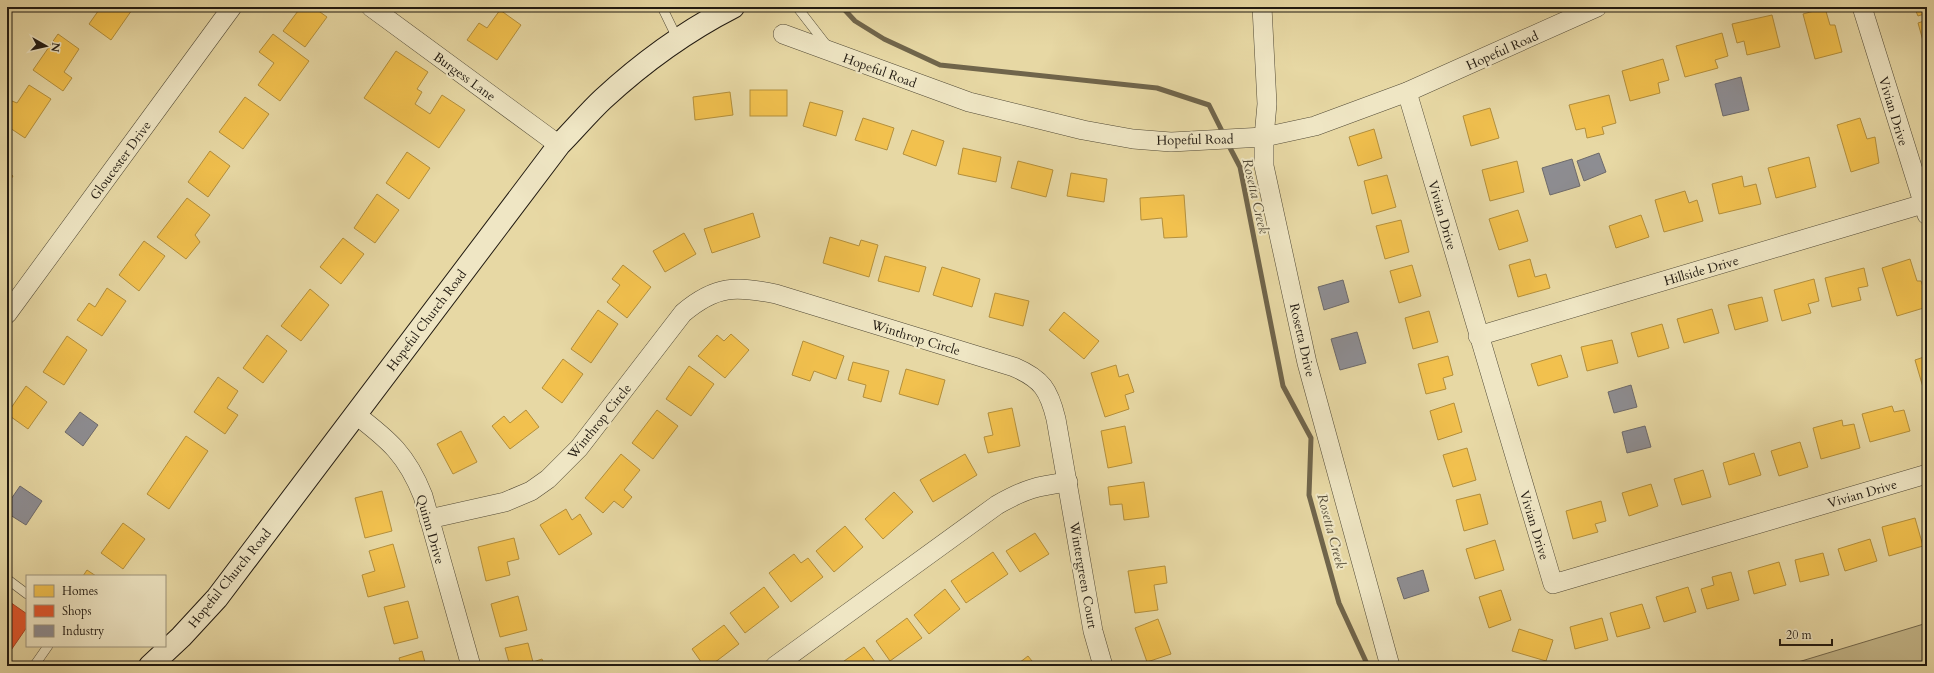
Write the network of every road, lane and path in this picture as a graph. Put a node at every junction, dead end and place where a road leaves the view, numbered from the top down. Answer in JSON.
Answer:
{"nodes":[{"id":1,"x":232,"y":7,"type":"edge"},
{"id":2,"x":372,"y":7,"type":"edge"},
{"id":3,"x":662,"y":7,"type":"edge"},
{"id":4,"x":733,"y":7,"type":"edge"},
{"id":5,"x":797,"y":7,"type":"edge"},
{"id":6,"x":1262,"y":7,"type":"edge"},
{"id":7,"x":1597,"y":7,"type":"edge"},
{"id":8,"x":1862,"y":7,"type":"edge"},
{"id":9,"x":783,"y":34,"type":"dead end"},
{"id":10,"x":678,"y":40,"type":"junction"},
{"id":11,"x":833,"y":53,"type":"junction"},
{"id":12,"x":1408,"y":92,"type":"junction"},
{"id":13,"x":1264,"y":137,"type":"junction"},
{"id":14,"x":559,"y":145,"type":"junction"},
{"id":15,"x":1925,"y":210,"type":"edge"},
{"id":16,"x":7,"y":314,"type":"edge"},
{"id":17,"x":1478,"y":336,"type":"junction"},
{"id":18,"x":355,"y":414,"type":"junction"},
{"id":19,"x":1927,"y":474,"type":"edge"},
{"id":20,"x":1068,"y":482,"type":"junction"},
{"id":21,"x":428,"y":519,"type":"junction"},
{"id":22,"x":7,"y":580,"type":"edge"},
{"id":23,"x":26,"y":593,"type":"edge"},
{"id":24,"x":47,"y":647,"type":"edge"},
{"id":25,"x":34,"y":666,"type":"edge"},
{"id":26,"x":150,"y":666,"type":"edge"},
{"id":27,"x":471,"y":666,"type":"edge"},
{"id":28,"x":775,"y":666,"type":"edge"},
{"id":29,"x":1103,"y":666,"type":"edge"},
{"id":30,"x":1390,"y":666,"type":"edge"}],
"edges":[{"from":1,"to":16,"type":"street","name":"Gloucester Drive"},
{"from":2,"to":14,"type":"street","name":"Burgess Lane"},
{"from":3,"to":10,"type":"lane"},
{"from":4,"to":10,"type":"main road","name":"Hopeful Church Road"},
{"from":5,"to":11,"type":"lane"},
{"from":6,"to":13,"type":"street","name":"Rosetta Drive"},
{"from":7,"to":12,"type":"street","name":"Hopeful Road"},
{"from":8,"to":15,"type":"street","name":"Vivian Drive"},
{"from":9,"to":11,"type":"street","name":"Hopeful Road"},
{"from":10,"to":14,"type":"main road","name":"Hopeful Church Road"},
{"from":11,"to":13,"type":"street","name":"Hopeful Road"},
{"from":12,"to":13,"type":"street","name":"Hopeful Road"},
{"from":12,"to":17,"type":"street","name":"Vivian Drive"},
{"from":13,"to":30,"type":"street","name":"Rosetta Drive"},
{"from":14,"to":18,"type":"main road","name":"Hopeful Church Road"},
{"from":15,"to":17,"type":"street","name":"Hillside Drive"},
{"from":17,"to":19,"type":"street","name":"Vivian Drive"},
{"from":18,"to":21,"type":"street","name":"Quinn Drive"},
{"from":18,"to":26,"type":"main road","name":"Hopeful Church Road"},
{"from":20,"to":21,"type":"street","name":"Winthrop Circle"},
{"from":20,"to":28,"type":"street"},
{"from":20,"to":29,"type":"street","name":"Wintergreen Court"},
{"from":21,"to":27,"type":"street","name":"Quinn Drive"},
{"from":22,"to":23,"type":"lane"},
{"from":24,"to":25,"type":"lane"}]}
